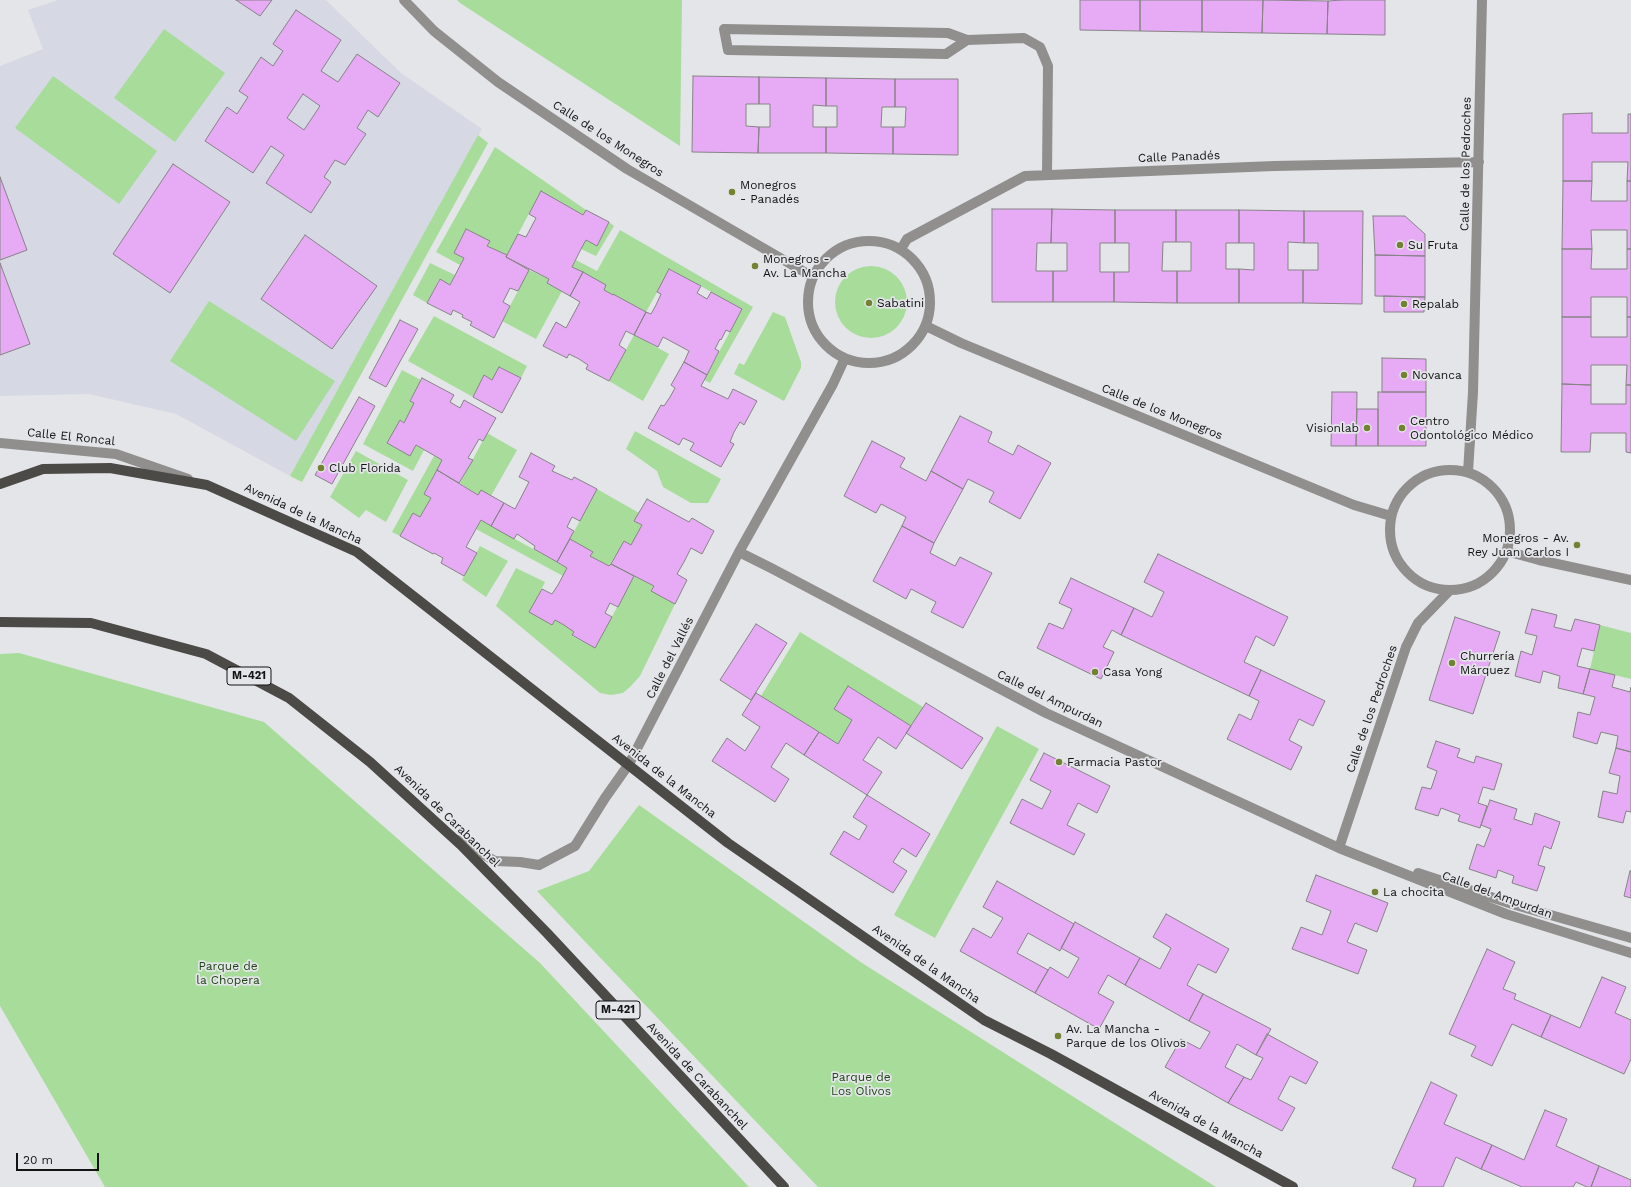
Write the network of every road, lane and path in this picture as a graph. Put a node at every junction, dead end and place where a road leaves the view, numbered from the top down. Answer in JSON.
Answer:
{"nodes":[{"id":1,"x":404,"y":0,"type":"edge"},
{"id":2,"x":1482,"y":0,"type":"edge"},
{"id":3,"x":967,"y":40,"type":"junction"},
{"id":4,"x":1479,"y":162,"type":"junction"},
{"id":5,"x":1047,"y":175,"type":"junction"},
{"id":6,"x":901,"y":249,"type":"junction"},
{"id":7,"x":813,"y":277,"type":"junction"},
{"id":8,"x":926,"y":326,"type":"junction"},
{"id":9,"x":845,"y":358,"type":"junction"},
{"id":10,"x":0,"y":444,"type":"edge"},
{"id":11,"x":1468,"y":472,"type":"junction"},
{"id":12,"x":0,"y":484,"type":"edge"},
{"id":13,"x":207,"y":485,"type":"junction"},
{"id":14,"x":1391,"y":516,"type":"junction"},
{"id":15,"x":1506,"y":551,"type":"junction"},
{"id":16,"x":739,"y":552,"type":"junction"},
{"id":17,"x":1631,"y":580,"type":"edge"},
{"id":18,"x":1450,"y":590,"type":"junction"},
{"id":19,"x":0,"y":622,"type":"edge"},
{"id":20,"x":629,"y":764,"type":"junction"},
{"id":21,"x":451,"y":836,"type":"junction"},
{"id":22,"x":1339,"y":848,"type":"junction"},
{"id":23,"x":1357,"y":855,"type":"junction"},
{"id":24,"x":1631,"y":938,"type":"edge"},
{"id":25,"x":1631,"y":953,"type":"edge"},
{"id":26,"x":784,"y":1187,"type":"edge"},
{"id":27,"x":1293,"y":1187,"type":"edge"}],
"edges":[{"from":1,"to":7,"type":"street","name":"Calle de los Monegros"},
{"from":2,"to":4,"type":"street","name":"Calle de los Pedroches"},
{"from":3,"to":3,"type":"street"},
{"from":3,"to":5,"type":"street"},
{"from":4,"to":5,"type":"street","name":"Calle Panadés"},
{"from":4,"to":11,"type":"street","name":"Calle de los Pedroches"},
{"from":5,"to":6,"type":"street","name":"Calle Panadés"},
{"from":6,"to":7,"type":"street"},
{"from":6,"to":8,"type":"street"},
{"from":7,"to":9,"type":"street"},
{"from":8,"to":9,"type":"street"},
{"from":8,"to":14,"type":"street","name":"Calle de los Monegros"},
{"from":9,"to":16,"type":"street","name":"Calle del Vallés"},
{"from":10,"to":13,"type":"street","name":"Calle El Roncal"},
{"from":11,"to":14,"type":"street"},
{"from":11,"to":15,"type":"street"},
{"from":12,"to":13,"type":"main road","name":"Avenida de la Mancha"},
{"from":13,"to":20,"type":"main road","name":"Avenida de la Mancha"},
{"from":14,"to":18,"type":"street"},
{"from":15,"to":17,"type":"street"},
{"from":15,"to":18,"type":"street"},
{"from":16,"to":20,"type":"street","name":"Calle del Vallés"},
{"from":16,"to":22,"type":"street","name":"Calle del Ampurdan"},
{"from":18,"to":22,"type":"street","name":"Calle de los Pedroches"},
{"from":19,"to":21,"type":"main road","name":"Avenida de Carabanchel","number":"M-421"},
{"from":20,"to":21,"type":"street","name":"Calle del Vallés"},
{"from":20,"to":27,"type":"main road","name":"Avenida de la Mancha"},
{"from":21,"to":26,"type":"main road","name":"Avenida de Carabanchel","number":"M-421"},
{"from":22,"to":23,"type":"street","name":"Calle del Ampurdan"},
{"from":23,"to":24,"type":"street","name":"Calle del Ampurdan"},
{"from":23,"to":25,"type":"street","name":"Calle del Ampurdan"}]}
